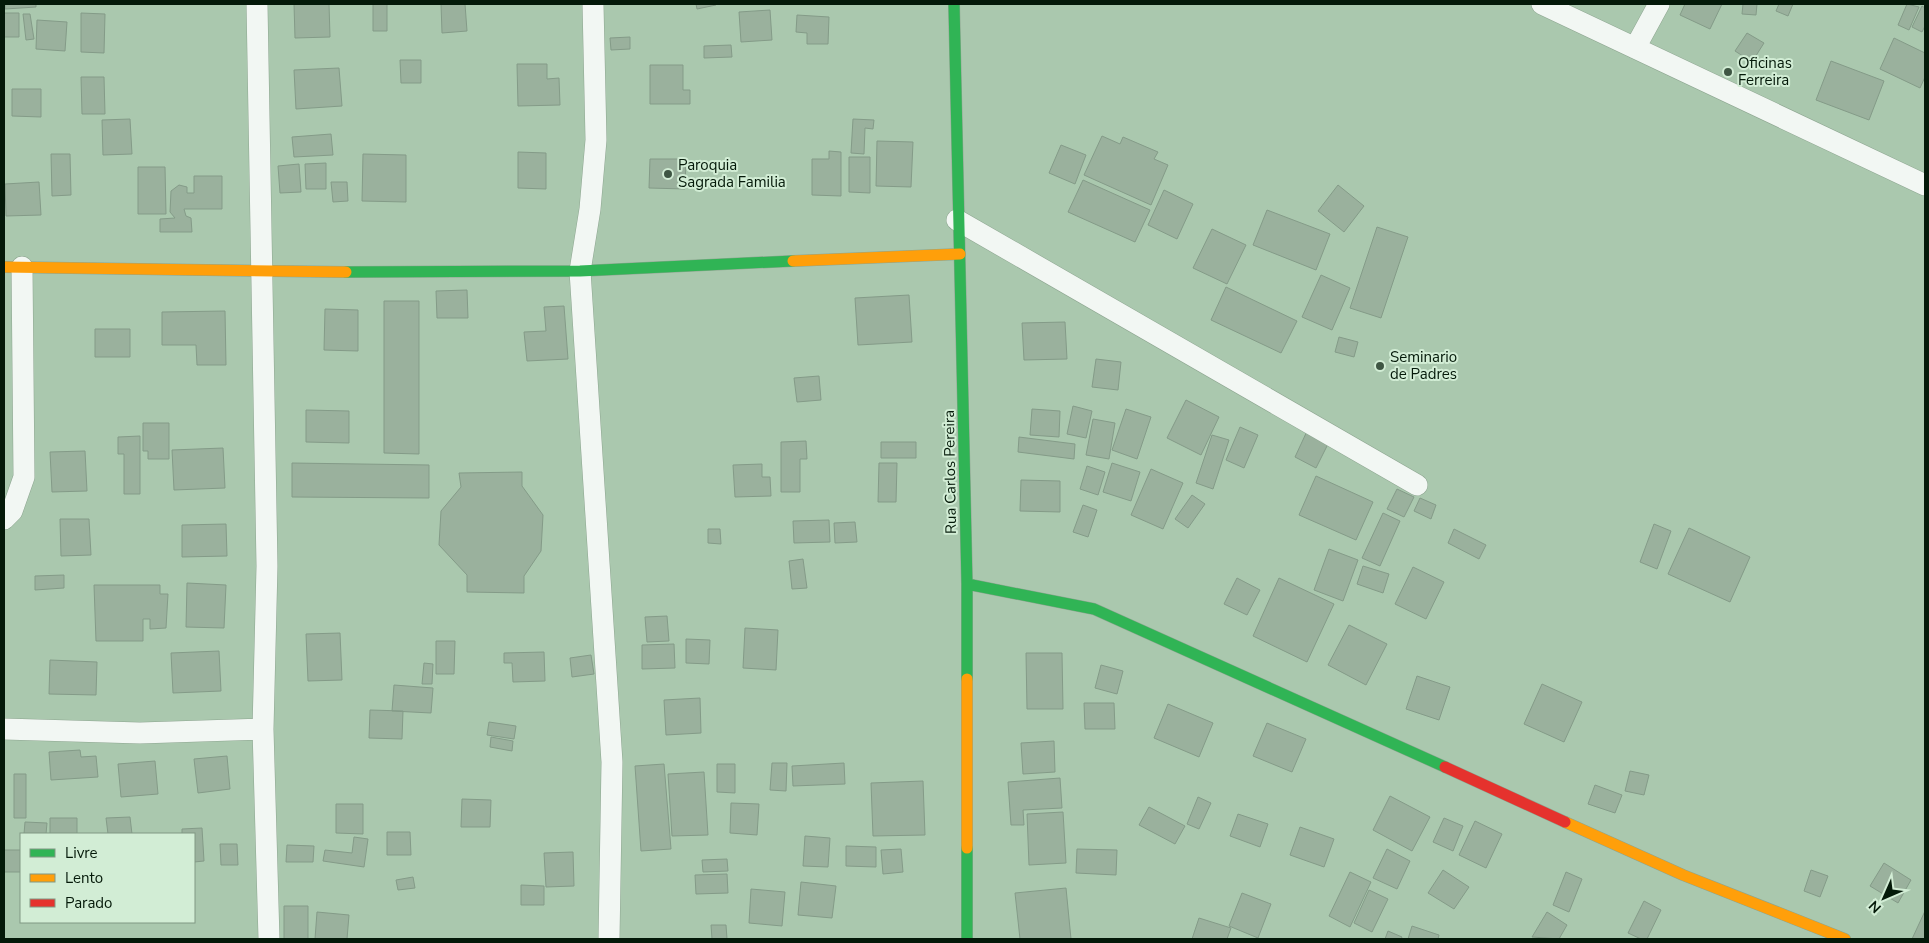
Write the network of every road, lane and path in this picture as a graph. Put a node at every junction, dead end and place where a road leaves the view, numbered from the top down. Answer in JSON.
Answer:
{"nodes":[{"id":1,"x":257,"y":4,"type":"edge"},
{"id":2,"x":593,"y":4,"type":"edge"},
{"id":3,"x":954,"y":4,"type":"edge"},
{"id":4,"x":1542,"y":4,"type":"edge"},
{"id":5,"x":1659,"y":4,"type":"edge"},
{"id":6,"x":1635,"y":48,"type":"junction"},
{"id":7,"x":1925,"y":185,"type":"edge"},
{"id":8,"x":957,"y":220,"type":"junction"},
{"id":9,"x":960,"y":254,"type":"junction"},
{"id":10,"x":13,"y":267,"type":"edge"},
{"id":11,"x":580,"y":271,"type":"junction"},
{"id":12,"x":261,"y":272,"type":"junction"},
{"id":13,"x":1417,"y":485,"type":"dead end"},
{"id":14,"x":4,"y":519,"type":"edge"},
{"id":15,"x":967,"y":584,"type":"junction"},
{"id":16,"x":4,"y":729,"type":"edge"},
{"id":17,"x":263,"y":729,"type":"junction"},
{"id":18,"x":269,"y":939,"type":"edge"},
{"id":19,"x":609,"y":939,"type":"edge"},
{"id":20,"x":968,"y":939,"type":"edge"},
{"id":21,"x":1845,"y":939,"type":"edge"}],
"edges":[{"from":1,"to":12,"type":"street"},
{"from":2,"to":11,"type":"street"},
{"from":3,"to":8,"type":"street","name":"Rua Carlos Pereira"},
{"from":4,"to":6,"type":"street"},
{"from":5,"to":6,"type":"street"},
{"from":6,"to":7,"type":"street"},
{"from":8,"to":9,"type":"street","name":"Rua Carlos Pereira"},
{"from":8,"to":13,"type":"street"},
{"from":9,"to":11,"type":"street"},
{"from":9,"to":15,"type":"street","name":"Rua Carlos Pereira"},
{"from":10,"to":12,"type":"street"},
{"from":10,"to":14,"type":"street"},
{"from":11,"to":12,"type":"street"},
{"from":11,"to":19,"type":"street"},
{"from":12,"to":17,"type":"street"},
{"from":15,"to":20,"type":"street","name":"Rua Carlos Pereira"},
{"from":15,"to":21,"type":"street"},
{"from":16,"to":17,"type":"street"},
{"from":17,"to":18,"type":"street"}]}
